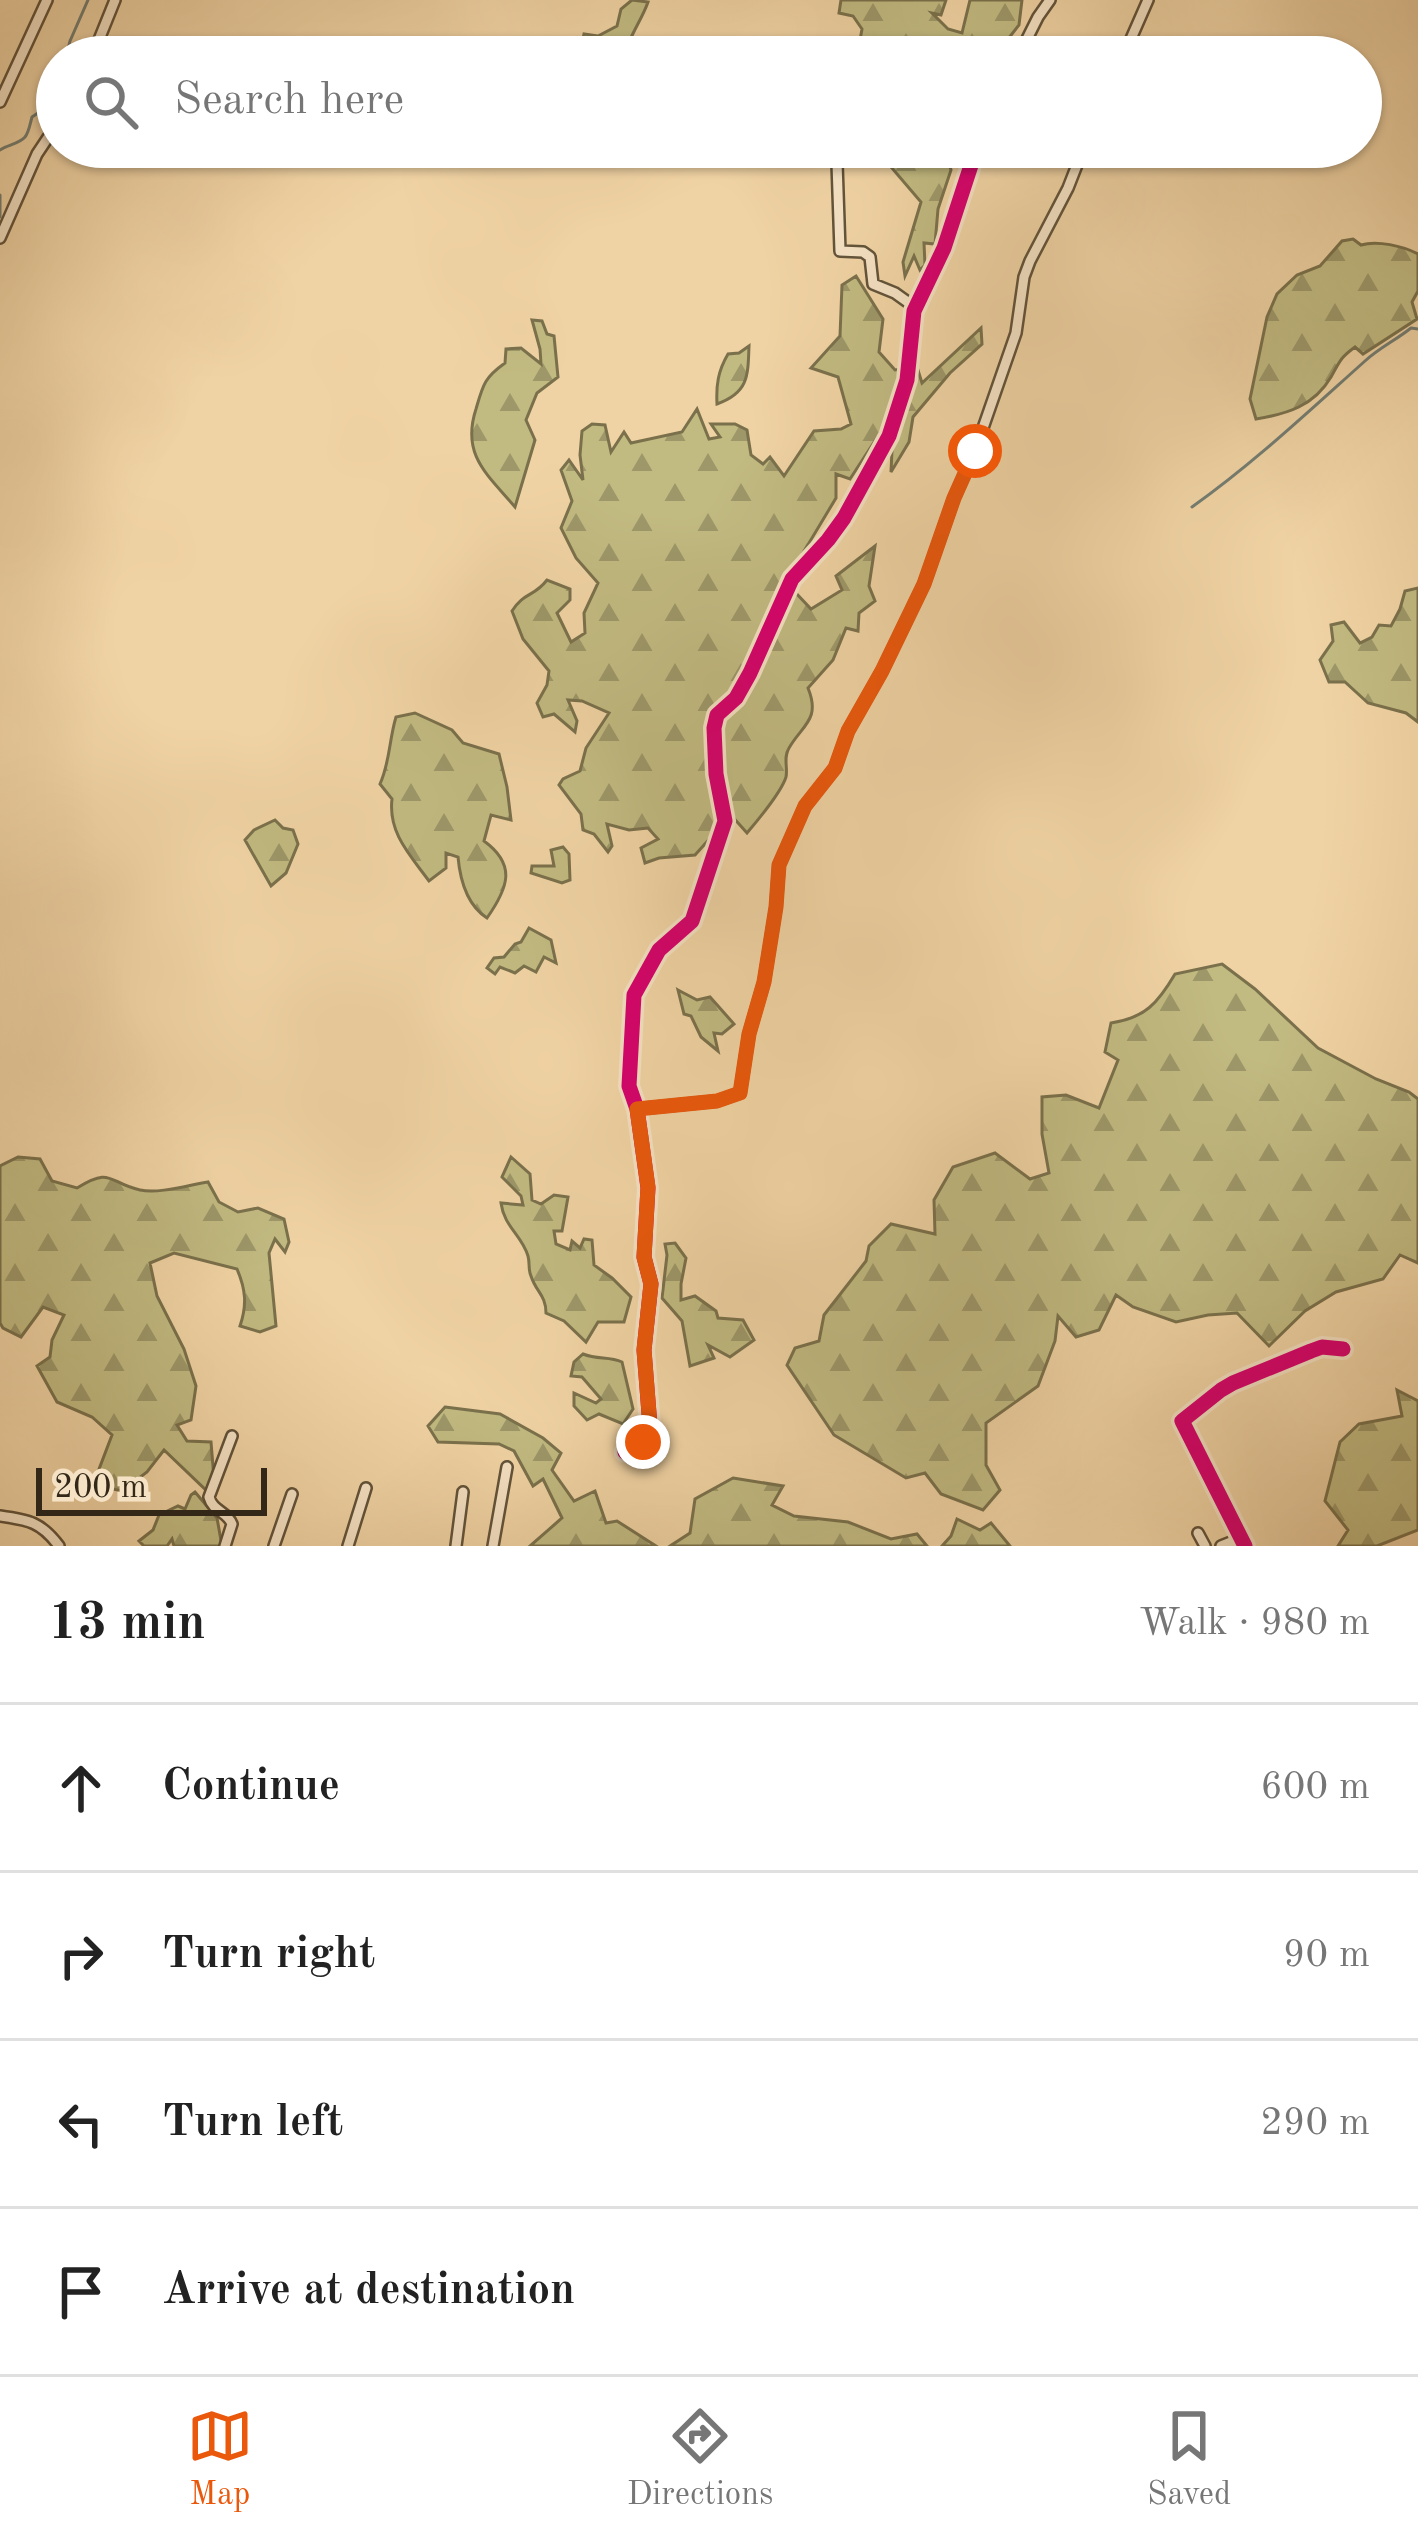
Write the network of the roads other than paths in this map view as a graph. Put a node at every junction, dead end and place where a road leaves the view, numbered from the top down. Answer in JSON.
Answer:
{"nodes":[{"id":1,"x":47,"y":0,"type":"edge"},
{"id":2,"x":115,"y":0,"type":"edge"},
{"id":3,"x":1050,"y":0,"type":"edge"},
{"id":4,"x":1148,"y":0,"type":"edge"},
{"id":5,"x":100,"y":36,"type":"edge"},
{"id":6,"x":1028,"y":36,"type":"edge"},
{"id":7,"x":1132,"y":36,"type":"edge"},
{"id":8,"x":0,"y":102,"type":"edge"},
{"id":9,"x":36,"y":156,"type":"edge"},
{"id":10,"x":837,"y":168,"type":"edge"},
{"id":11,"x":970,"y":168,"type":"edge"},
{"id":12,"x":1076,"y":168,"type":"edge"},
{"id":13,"x":0,"y":238,"type":"edge"},
{"id":14,"x":916,"y":308,"type":"junction"},
{"id":15,"x":637,"y":1109,"type":"junction"},
{"id":16,"x":1343,"y":1349,"type":"dead end"},
{"id":17,"x":232,"y":1436,"type":"dead end"},
{"id":18,"x":625,"y":1452,"type":"dead end"},
{"id":19,"x":507,"y":1467,"type":"dead end"},
{"id":20,"x":366,"y":1489,"type":"dead end"},
{"id":21,"x":463,"y":1492,"type":"dead end"},
{"id":22,"x":292,"y":1494,"type":"dead end"},
{"id":23,"x":0,"y":1516,"type":"edge"},
{"id":24,"x":1198,"y":1533,"type":"dead end"},
{"id":25,"x":1243,"y":1542,"type":"edge"},
{"id":26,"x":59,"y":1546,"type":"edge"},
{"id":27,"x":225,"y":1546,"type":"edge"},
{"id":28,"x":274,"y":1546,"type":"edge"},
{"id":29,"x":348,"y":1546,"type":"edge"},
{"id":30,"x":456,"y":1546,"type":"edge"},
{"id":31,"x":493,"y":1546,"type":"edge"},
{"id":32,"x":1205,"y":1546,"type":"edge"},
{"id":33,"x":1221,"y":1546,"type":"edge"}],
"edges":[{"from":1,"to":8,"type":"street"},
{"from":2,"to":5,"type":"street"},
{"from":3,"to":6,"type":"street"},
{"from":4,"to":7,"type":"street"},
{"from":9,"to":13,"type":"street"},
{"from":10,"to":14,"type":"street"},
{"from":11,"to":14,"type":"street"},
{"from":12,"to":15,"type":"street"},
{"from":14,"to":15,"type":"street"},
{"from":15,"to":18,"type":"street"},
{"from":16,"to":25,"type":"street"},
{"from":17,"to":27,"type":"street"},
{"from":19,"to":31,"type":"street"},
{"from":20,"to":29,"type":"street"},
{"from":21,"to":30,"type":"street"},
{"from":22,"to":28,"type":"street"},
{"from":23,"to":26,"type":"street"},
{"from":24,"to":32,"type":"street"},
{"from":25,"to":33,"type":"street"}]}
